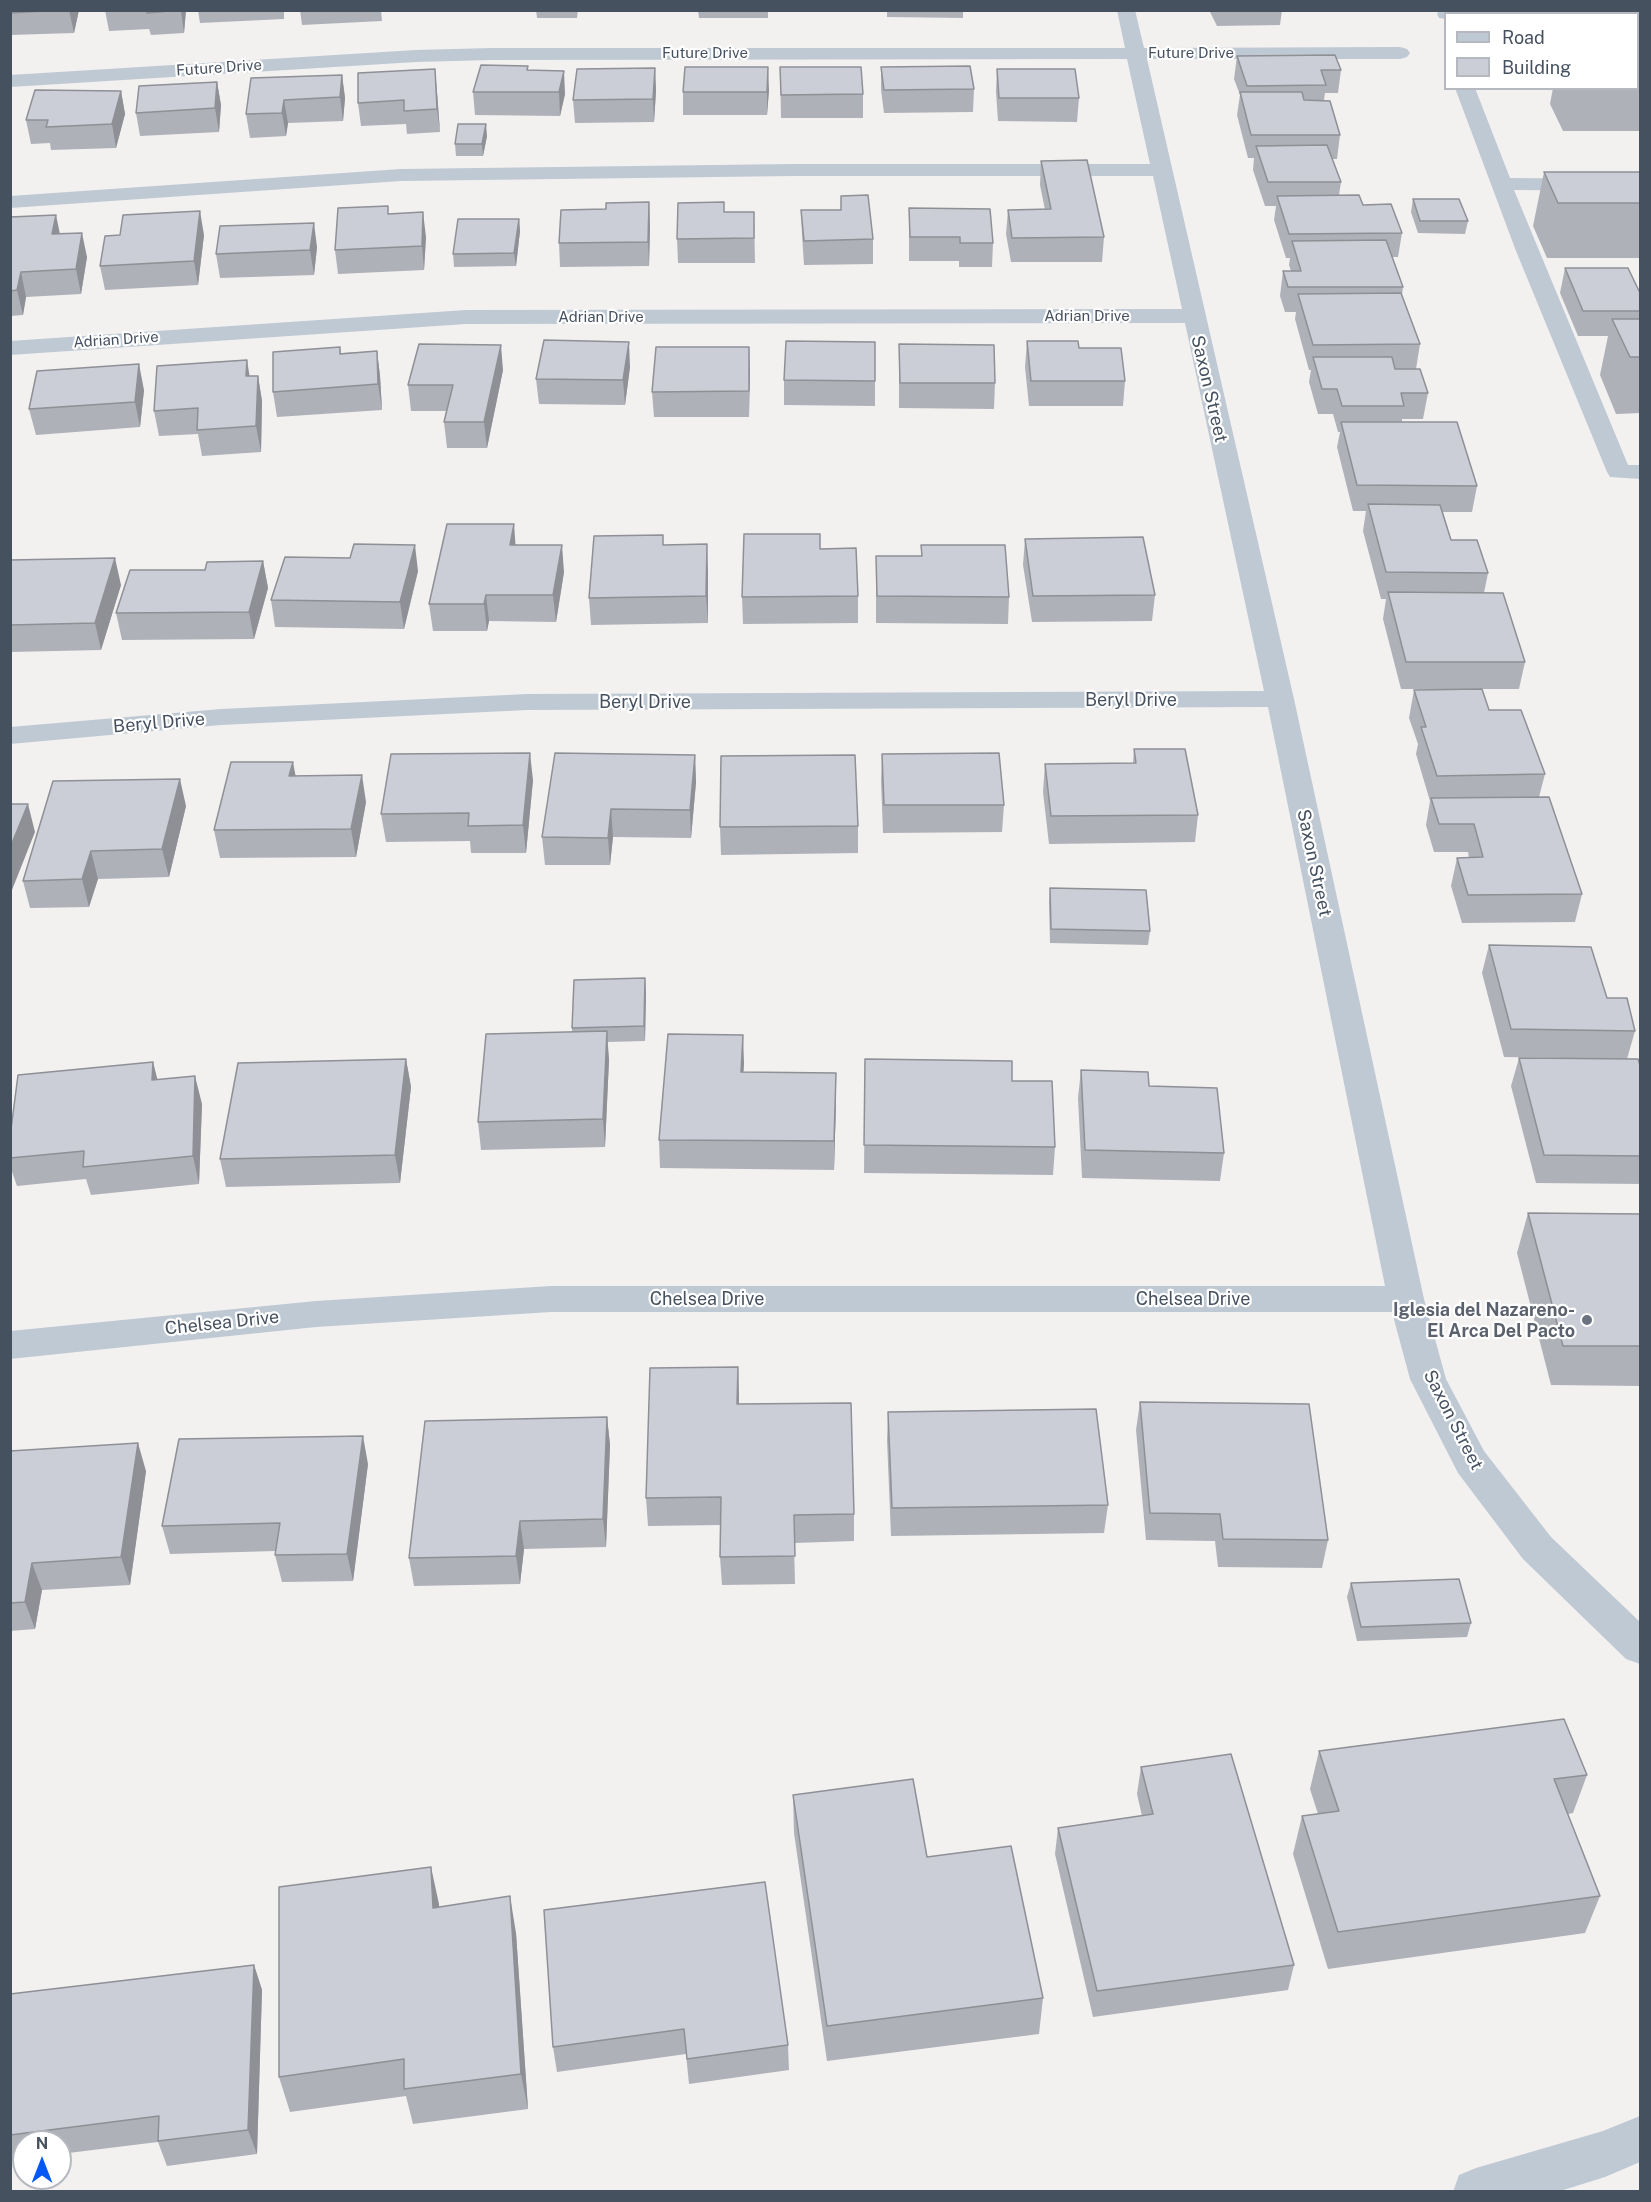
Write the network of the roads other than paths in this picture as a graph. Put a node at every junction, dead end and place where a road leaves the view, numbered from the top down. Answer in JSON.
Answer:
{"nodes":[{"id":1,"x":1126,"y":10,"type":"edge"},
{"id":2,"x":1136,"y":53,"type":"junction"},
{"id":3,"x":1400,"y":53,"type":"dead end"},
{"id":4,"x":10,"y":81,"type":"edge"},
{"id":5,"x":1466,"y":90,"type":"edge"},
{"id":6,"x":1162,"y":170,"type":"junction"},
{"id":7,"x":1502,"y":184,"type":"junction"},
{"id":8,"x":1641,"y":184,"type":"edge"},
{"id":9,"x":10,"y":202,"type":"edge"},
{"id":10,"x":1193,"y":316,"type":"junction"},
{"id":11,"x":10,"y":348,"type":"edge"},
{"id":12,"x":1630,"y":472,"type":"edge"},
{"id":13,"x":1280,"y":699,"type":"junction"},
{"id":14,"x":10,"y":736,"type":"edge"},
{"id":15,"x":1406,"y":1299,"type":"junction"},
{"id":16,"x":10,"y":1345,"type":"edge"},
{"id":17,"x":1641,"y":1647,"type":"edge"},
{"id":18,"x":1641,"y":2139,"type":"edge"},
{"id":19,"x":1476,"y":2192,"type":"edge"}],
"edges":[{"from":1,"to":2,"type":"street","name":"Saxon Street"},
{"from":2,"to":3,"type":"street","name":"Future Drive"},
{"from":2,"to":4,"type":"street","name":"Future Drive"},
{"from":2,"to":6,"type":"street","name":"Saxon Street"},
{"from":5,"to":7,"type":"street"},
{"from":6,"to":9,"type":"street"},
{"from":6,"to":10,"type":"street","name":"Saxon Street"},
{"from":7,"to":8,"type":"street"},
{"from":7,"to":12,"type":"street"},
{"from":10,"to":11,"type":"street","name":"Adrian Drive"},
{"from":10,"to":13,"type":"street","name":"Saxon Street"},
{"from":13,"to":14,"type":"street","name":"Beryl Drive"},
{"from":13,"to":15,"type":"street","name":"Saxon Street"},
{"from":15,"to":16,"type":"street","name":"Chelsea Drive"},
{"from":15,"to":17,"type":"street","name":"Saxon Street"},
{"from":18,"to":19,"type":"street"}]}
